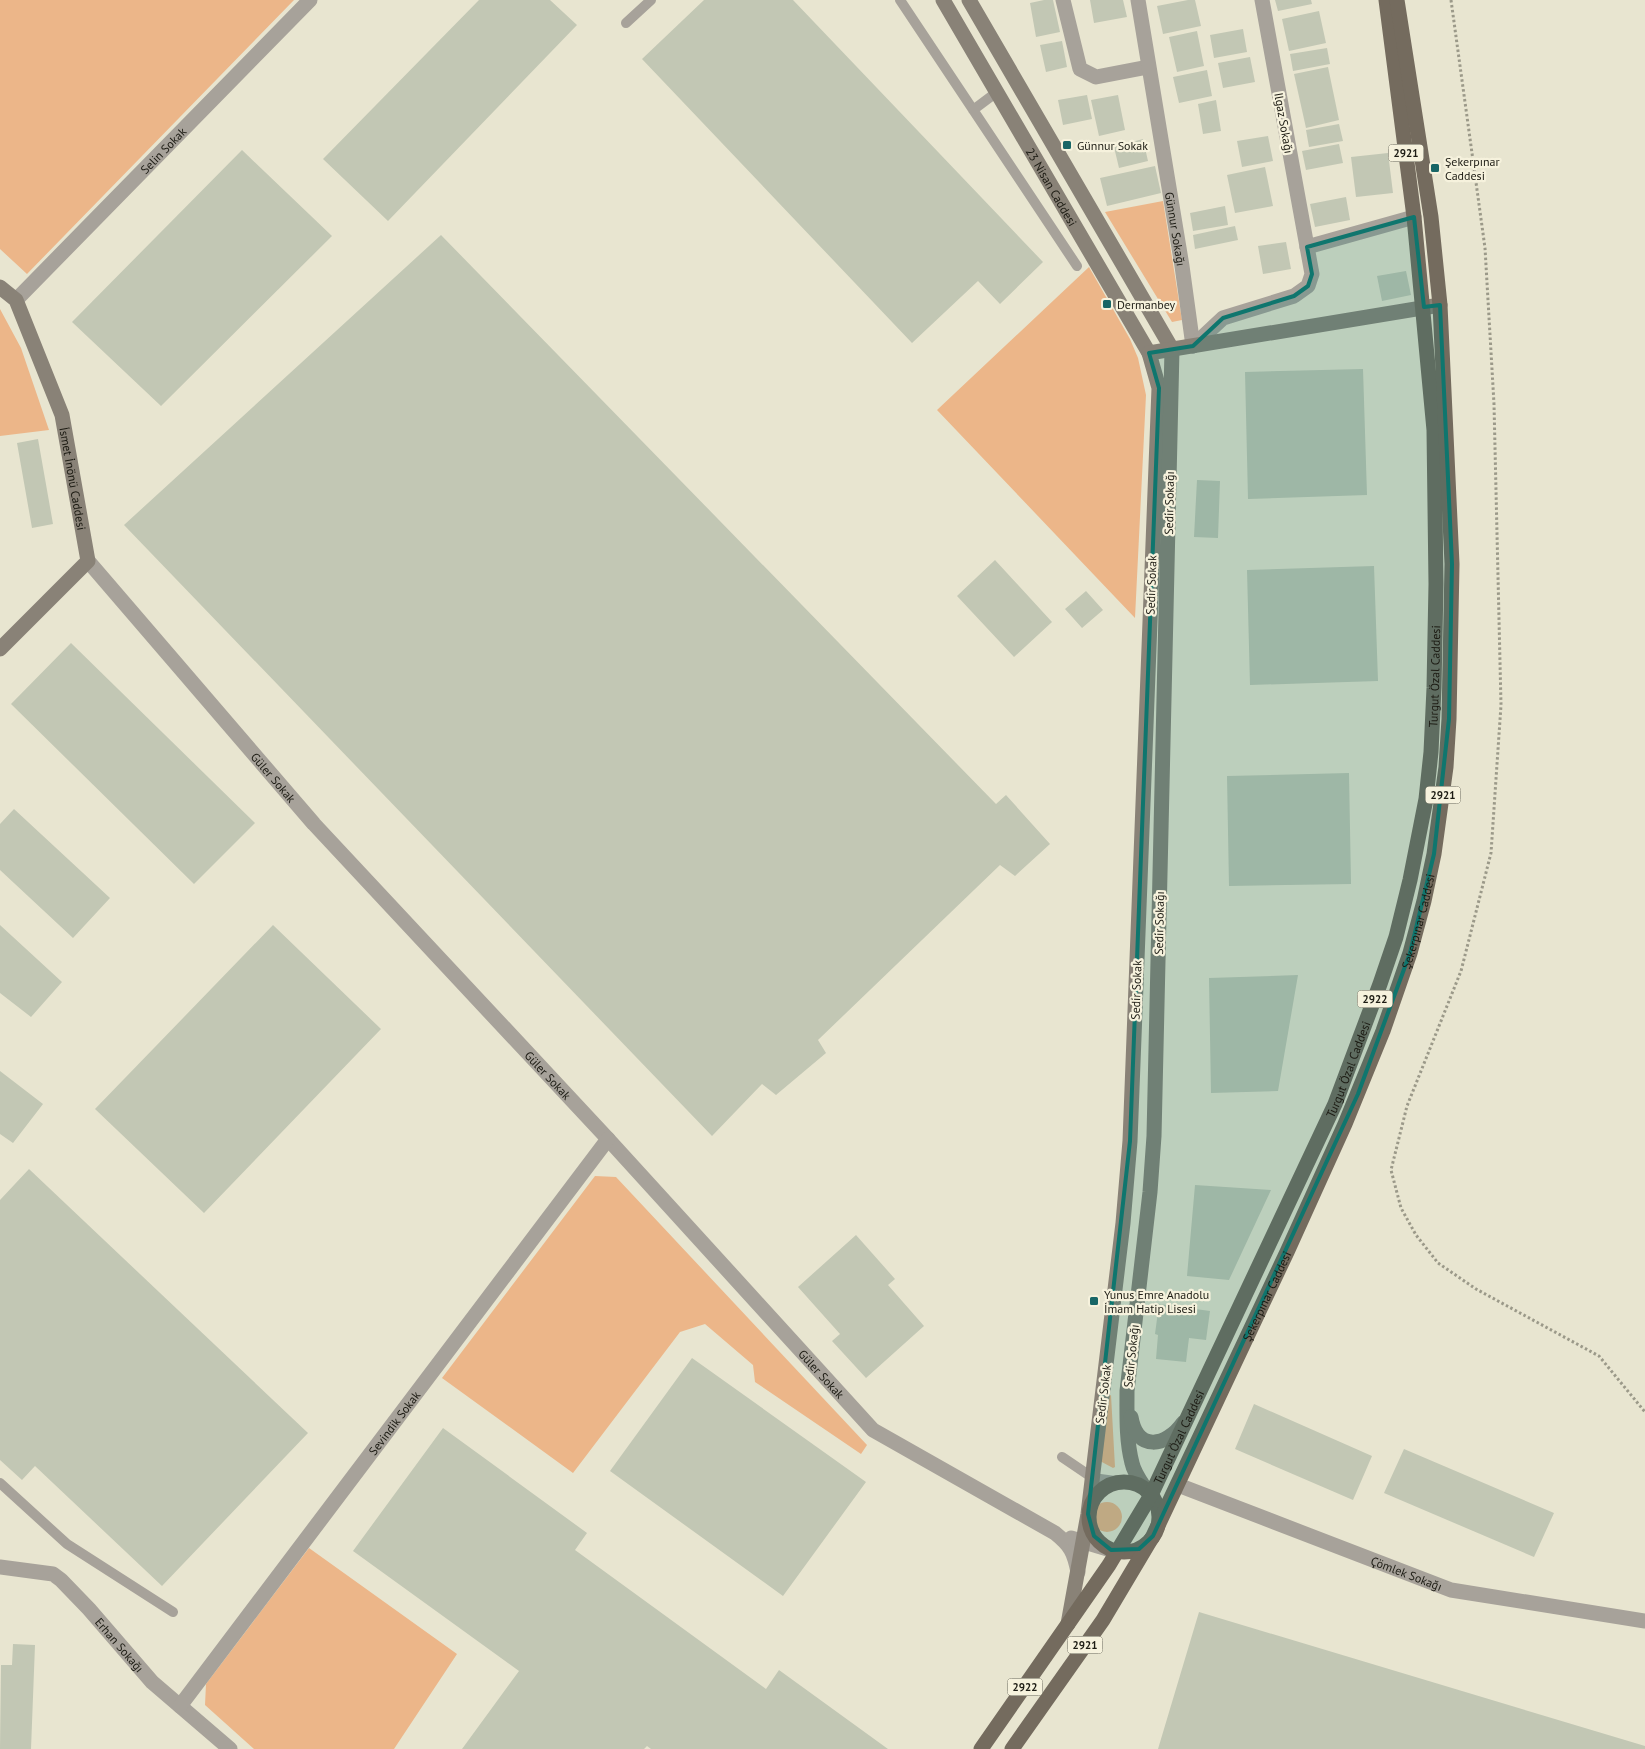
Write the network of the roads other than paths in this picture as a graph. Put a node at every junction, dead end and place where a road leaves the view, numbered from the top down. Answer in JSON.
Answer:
{"nodes":[{"id":1,"x":310,"y":0,"type":"edge"},
{"id":2,"x":650,"y":0,"type":"edge"},
{"id":3,"x":900,"y":0,"type":"edge"},
{"id":4,"x":943,"y":0,"type":"edge"},
{"id":5,"x":969,"y":0,"type":"edge"},
{"id":6,"x":1063,"y":0,"type":"edge"},
{"id":7,"x":1138,"y":0,"type":"edge"},
{"id":8,"x":1262,"y":0,"type":"edge"},
{"id":9,"x":1386,"y":0,"type":"edge"},
{"id":10,"x":1397,"y":0,"type":"edge"},
{"id":11,"x":626,"y":23,"type":"dead end"},
{"id":12,"x":1148,"y":68,"type":"junction"},
{"id":13,"x":998,"y":92,"type":"junction"},
{"id":14,"x":974,"y":110,"type":"junction"},
{"id":15,"x":1414,"y":217,"type":"junction"},
{"id":16,"x":1307,"y":247,"type":"junction"},
{"id":17,"x":1077,"y":266,"type":"dead end"},
{"id":18,"x":0,"y":287,"type":"edge"},
{"id":19,"x":16,"y":300,"type":"junction"},
{"id":20,"x":1440,"y":305,"type":"junction"},
{"id":21,"x":1424,"y":307,"type":"junction"},
{"id":22,"x":1193,"y":346,"type":"junction"},
{"id":23,"x":1172,"y":349,"type":"junction"},
{"id":24,"x":1149,"y":353,"type":"junction"},
{"id":25,"x":88,"y":561,"type":"junction"},
{"id":26,"x":0,"y":649,"type":"edge"},
{"id":27,"x":608,"y":1139,"type":"junction"},
{"id":28,"x":1127,"y":1391,"type":"junction"},
{"id":29,"x":1192,"y":1409,"type":"junction"},
{"id":30,"x":1062,"y":1457,"type":"dead end"},
{"id":31,"x":1093,"y":1478,"type":"junction"},
{"id":32,"x":0,"y":1483,"type":"edge"},
{"id":33,"x":1178,"y":1485,"type":"junction"},
{"id":34,"x":1139,"y":1486,"type":"junction"},
{"id":35,"x":1088,"y":1514,"type":"junction"},
{"id":36,"x":1056,"y":1533,"type":"junction"},
{"id":37,"x":1153,"y":1536,"type":"junction"},
{"id":38,"x":1083,"y":1542,"type":"junction"},
{"id":39,"x":1114,"y":1551,"type":"junction"},
{"id":40,"x":0,"y":1567,"type":"edge"},
{"id":41,"x":1078,"y":1573,"type":"junction"},
{"id":42,"x":173,"y":1612,"type":"dead end"},
{"id":43,"x":1645,"y":1621,"type":"edge"},
{"id":44,"x":1068,"y":1625,"type":"junction"},
{"id":45,"x":180,"y":1706,"type":"junction"},
{"id":46,"x":230,"y":1749,"type":"edge"},
{"id":47,"x":981,"y":1749,"type":"edge"},
{"id":48,"x":1012,"y":1749,"type":"edge"}],
"edges":[{"from":1,"to":19,"type":"street","name":"Selin Sokak"},
{"from":2,"to":11,"type":"lane"},
{"from":3,"to":14,"type":"lane"},
{"from":4,"to":13,"type":"street","name":"23 Nisan Caddesi"},
{"from":5,"to":23,"type":"street","name":"23 Nisan Caddesi"},
{"from":6,"to":12,"type":"street"},
{"from":7,"to":12,"type":"street","name":"Günnur Sokağı"},
{"from":8,"to":16,"type":"street","name":"Ilgaz Sokağı"},
{"from":9,"to":15,"type":"main road","number":"2921"},
{"from":10,"to":20,"type":"main road","name":"Şekerpınar Caddesi","number":"2921"},
{"from":12,"to":22,"type":"street","name":"Günnur Sokağı"},
{"from":13,"to":14,"type":"lane"},
{"from":13,"to":24,"type":"street","name":"23 Nisan Caddesi"},
{"from":14,"to":17,"type":"lane"},
{"from":15,"to":16,"type":"street"},
{"from":15,"to":21,"type":"main road","number":"2921"},
{"from":16,"to":22,"type":"street","name":"Ilgaz Sokağı"},
{"from":18,"to":19,"type":"street","name":"İsmet İnönü Caddesi"},
{"from":19,"to":25,"type":"street","name":"İsmet İnönü Caddesi"},
{"from":20,"to":21,"type":"street"},
{"from":20,"to":33,"type":"main road","name":"Şekerpınar Caddesi","number":"2921"},
{"from":21,"to":22,"type":"street"},
{"from":21,"to":29,"type":"main road","name":"Turgut Özal Caddesi","number":"2922"},
{"from":22,"to":23,"type":"street"},
{"from":23,"to":24,"type":"street"},
{"from":23,"to":28,"type":"street","name":"Sedir Sokağı"},
{"from":24,"to":31,"type":"street","name":"Sedir Sokak"},
{"from":25,"to":26,"type":"street"},
{"from":25,"to":27,"type":"street","name":"Güler Sokak"},
{"from":27,"to":36,"type":"street","name":"Güler Sokak"},
{"from":27,"to":45,"type":"street","name":"Sevindik Sokak"},
{"from":28,"to":29,"type":"street"},
{"from":28,"to":34,"type":"street","name":"Sedir Sokağı"},
{"from":29,"to":34,"type":"main road","name":"Turgut Özal Caddesi","number":"2922"},
{"from":30,"to":31,"type":"lane"},
{"from":31,"to":34,"type":"lane"},
{"from":31,"to":35,"type":"street","name":"Sedir Sokak"},
{"from":32,"to":42,"type":"lane"},
{"from":33,"to":37,"type":"main road","name":"Şekerpınar Caddesi","number":"2921"},
{"from":33,"to":43,"type":"street","name":"Çömlek Sokağı"},
{"from":34,"to":35,"type":"main road"},
{"from":34,"to":37,"type":"main road"},
{"from":34,"to":39,"type":"main road","name":"Turgut Özal Caddesi","number":"2922"},
{"from":35,"to":36,"type":"street"},
{"from":35,"to":38,"type":"street","name":"Sedir Sokak"},
{"from":35,"to":39,"type":"main road"},
{"from":36,"to":38,"type":"street"},
{"from":36,"to":41,"type":"street"},
{"from":37,"to":39,"type":"main road"},
{"from":37,"to":48,"type":"main road","name":"Şekerpınar Caddesi","number":"2921"},
{"from":38,"to":39,"type":"street"},
{"from":38,"to":41,"type":"street","name":"Sedir Sokak"},
{"from":39,"to":44,"type":"main road","name":"Turgut Özal Caddesi","number":"2922"},
{"from":40,"to":45,"type":"street","name":"Erhan Sokağı"},
{"from":41,"to":44,"type":"street","name":"Sedir Sokak"},
{"from":44,"to":47,"type":"main road","name":"Turgut Özal Caddesi","number":"2922"},
{"from":45,"to":46,"type":"street","name":"Erhan Sokağı"}]}
